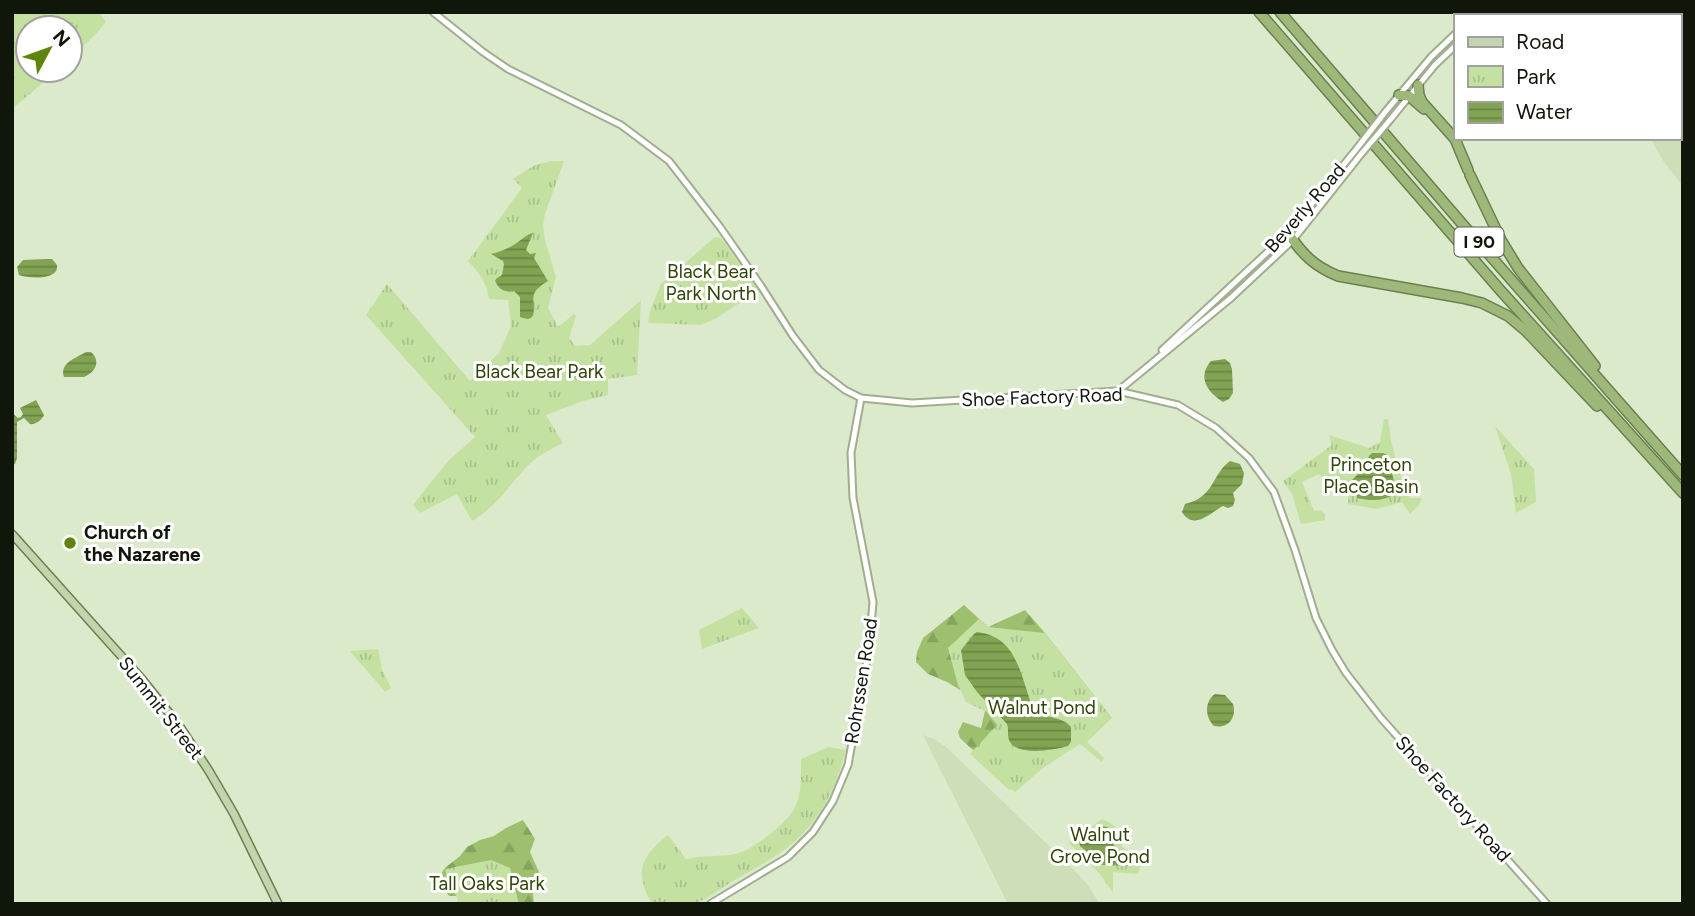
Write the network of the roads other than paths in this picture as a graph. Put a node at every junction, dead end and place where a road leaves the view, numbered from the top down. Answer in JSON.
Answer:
{"nodes":[{"id":1,"x":433,"y":12,"type":"edge"},
{"id":2,"x":1259,"y":12,"type":"edge"},
{"id":3,"x":1280,"y":12,"type":"edge"},
{"id":4,"x":1454,"y":35,"type":"edge"},
{"id":5,"x":1454,"y":47,"type":"edge"},
{"id":6,"x":1418,"y":85,"type":"junction"},
{"id":7,"x":1404,"y":96,"type":"junction"},
{"id":8,"x":1440,"y":122,"type":"junction"},
{"id":9,"x":1454,"y":138,"type":"edge"},
{"id":10,"x":1455,"y":140,"type":"edge"},
{"id":11,"x":1290,"y":237,"type":"junction"},
{"id":12,"x":1118,"y":391,"type":"junction"},
{"id":13,"x":861,"y":398,"type":"junction"},
{"id":14,"x":1681,"y":473,"type":"edge"},
{"id":15,"x":1683,"y":495,"type":"edge"},
{"id":16,"x":12,"y":534,"type":"edge"},
{"id":17,"x":278,"y":904,"type":"edge"},
{"id":18,"x":710,"y":904,"type":"edge"},
{"id":19,"x":1547,"y":904,"type":"edge"}],
"edges":[{"from":1,"to":13,"type":"street","name":"Shoe Factory Road"},
{"from":2,"to":15,"type":"highway","number":"I 90"},
{"from":3,"to":14,"type":"highway","number":"I 90"},
{"from":4,"to":7,"type":"street","name":"Beverly Road"},
{"from":5,"to":6,"type":"street","name":"Beverly Road"},
{"from":6,"to":7,"type":"street","name":"Beverly Road"},
{"from":6,"to":8,"type":"highway"},
{"from":7,"to":8,"type":"highway"},
{"from":7,"to":11,"type":"street","name":"Beverly Road","bridge":true},
{"from":7,"to":11,"type":"street","name":"Beverly Road","bridge":true},
{"from":8,"to":9,"type":"highway"},
{"from":10,"to":14,"type":"highway"},
{"from":11,"to":12,"type":"street","name":"Beverly Road"},
{"from":11,"to":15,"type":"highway"},
{"from":12,"to":13,"type":"street","name":"Shoe Factory Road"},
{"from":12,"to":19,"type":"street","name":"Shoe Factory Road"},
{"from":13,"to":18,"type":"street","name":"Rohrssen Road"},
{"from":16,"to":17,"type":"main road","name":"Summit Street"}]}
